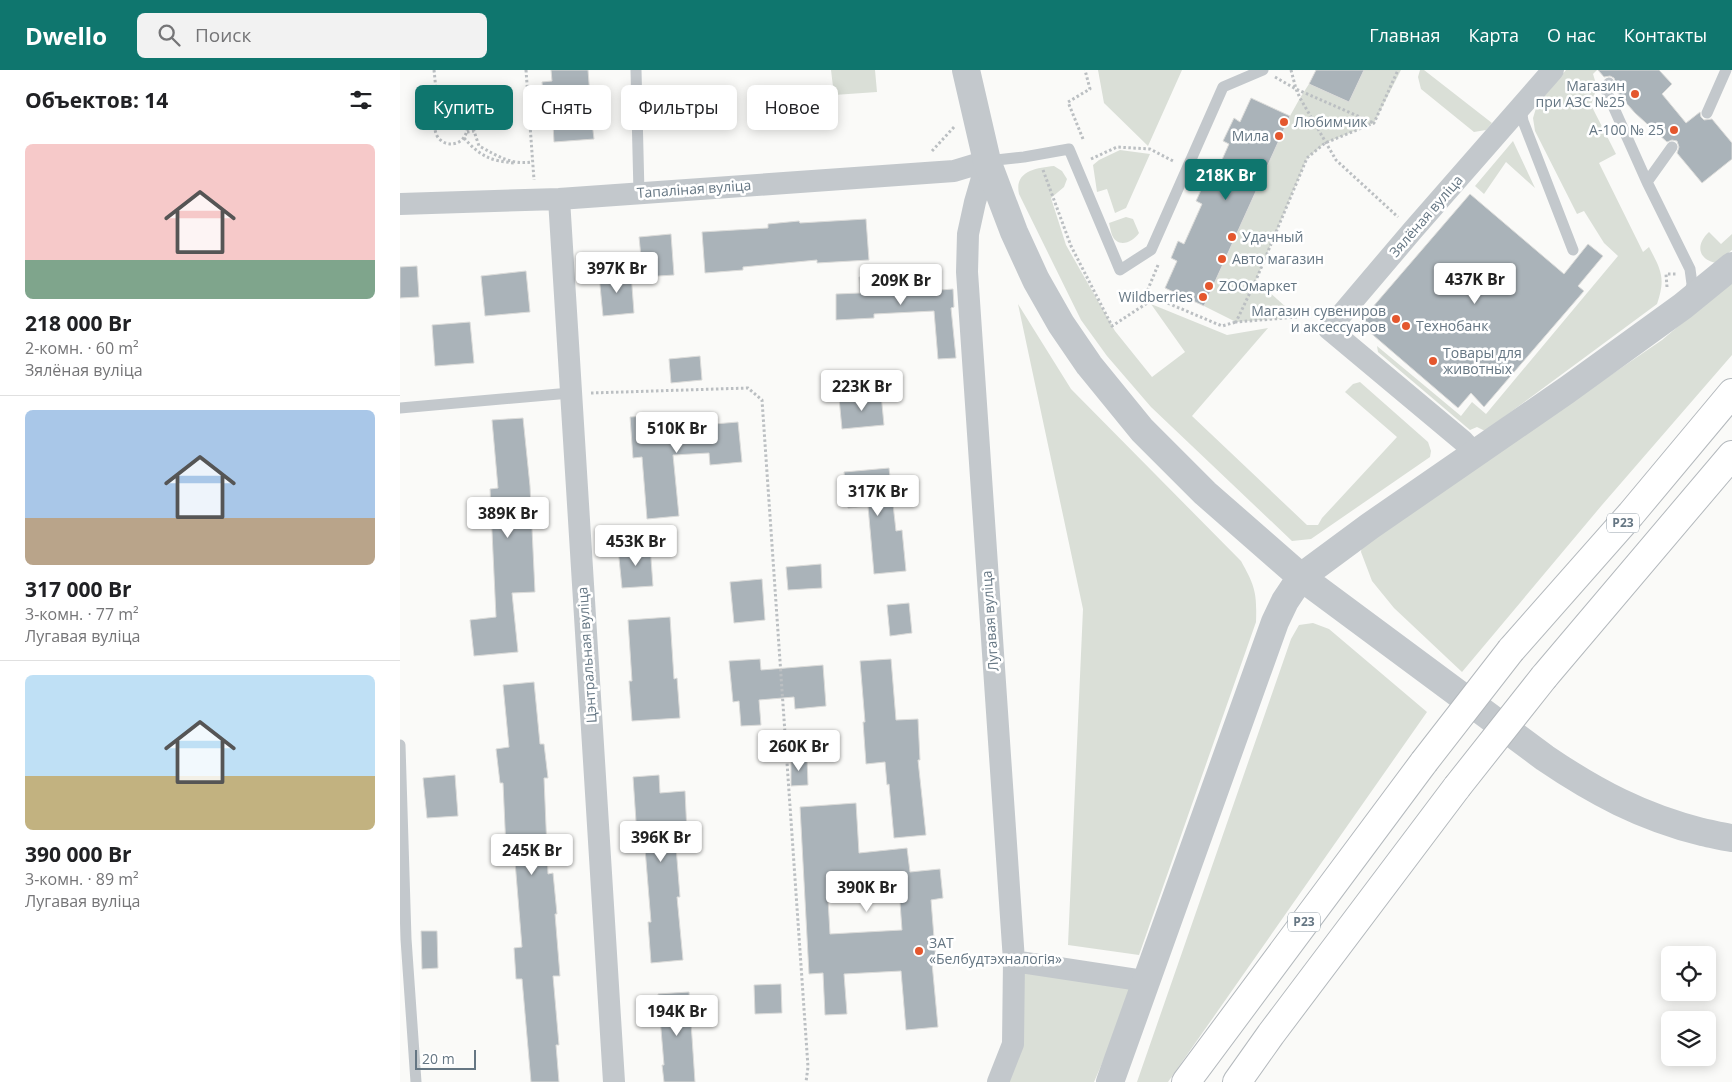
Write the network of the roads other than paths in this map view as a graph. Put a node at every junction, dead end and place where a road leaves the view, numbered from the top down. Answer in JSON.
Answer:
{"nodes":[{"id":1,"x":636,"y":70,"type":"edge"},
{"id":2,"x":966,"y":70,"type":"edge"},
{"id":3,"x":1553,"y":70,"type":"edge"},
{"id":4,"x":1726,"y":70,"type":"edge"},
{"id":5,"x":1268,"y":72,"type":"edge"},
{"id":6,"x":1609,"y":83,"type":"dead end"},
{"id":7,"x":1521,"y":108,"type":"junction"},
{"id":8,"x":1707,"y":113,"type":"dead end"},
{"id":9,"x":1672,"y":146,"type":"dead end"},
{"id":10,"x":987,"y":160,"type":"junction"},
{"id":11,"x":1647,"y":182,"type":"junction"},
{"id":12,"x":639,"y":193,"type":"junction"},
{"id":13,"x":559,"y":199,"type":"junction"},
{"id":14,"x":400,"y":204,"type":"edge"},
{"id":15,"x":1573,"y":250,"type":"dead end"},
{"id":16,"x":1732,"y":266,"type":"edge"},
{"id":17,"x":1683,"y":306,"type":"junction"},
{"id":18,"x":570,"y":393,"type":"junction"},
{"id":19,"x":1732,"y":393,"type":"edge"},
{"id":20,"x":400,"y":408,"type":"edge"},
{"id":21,"x":1475,"y":454,"type":"junction"},
{"id":22,"x":1732,"y":455,"type":"edge"},
{"id":23,"x":1301,"y":578,"type":"junction"},
{"id":24,"x":400,"y":745,"type":"edge"},
{"id":25,"x":1732,"y":838,"type":"edge"},
{"id":26,"x":1014,"y":961,"type":"junction"},
{"id":27,"x":1145,"y":980,"type":"junction"},
{"id":28,"x":416,"y":1082,"type":"edge"},
{"id":29,"x":614,"y":1082,"type":"edge"},
{"id":30,"x":998,"y":1082,"type":"edge"},
{"id":31,"x":1110,"y":1082,"type":"edge"},
{"id":32,"x":1186,"y":1082,"type":"edge"},
{"id":33,"x":1237,"y":1082,"type":"edge"}],
"edges":[{"from":1,"to":12,"type":"lane"},
{"from":2,"to":10,"type":"street"},
{"from":3,"to":7,"type":"street","name":"Зялёная вуліца"},
{"from":4,"to":8,"type":"lane"},
{"from":5,"to":10,"type":"lane"},
{"from":6,"to":11,"type":"lane"},
{"from":7,"to":15,"type":"lane"},
{"from":7,"to":21,"type":"street","name":"Зялёная вуліца"},
{"from":9,"to":11,"type":"lane"},
{"from":10,"to":12,"type":"street","name":"Тапаліная вуліца"},
{"from":10,"to":23,"type":"street"},
{"from":10,"to":26,"type":"street","name":"Лугавая вуліца"},
{"from":11,"to":17,"type":"lane"},
{"from":12,"to":13,"type":"street","name":"Тапаліная вуліца"},
{"from":13,"to":14,"type":"street","name":"Тапаліная вуліца"},
{"from":13,"to":18,"type":"street","name":"Цэнтральная вуліца"},
{"from":16,"to":17,"type":"street"},
{"from":17,"to":21,"type":"street"},
{"from":18,"to":20,"type":"lane"},
{"from":18,"to":29,"type":"street","name":"Цэнтральная вуліца"},
{"from":19,"to":32,"type":"highway","number":"Р23","bridge":true},
{"from":21,"to":23,"type":"street"},
{"from":22,"to":33,"type":"highway","number":"Р23","bridge":true},
{"from":23,"to":25,"type":"street"},
{"from":23,"to":27,"type":"street"},
{"from":24,"to":28,"type":"lane"},
{"from":26,"to":27,"type":"street"},
{"from":26,"to":30,"type":"street","name":"Лугавая вуліца"},
{"from":27,"to":31,"type":"street"}]}
